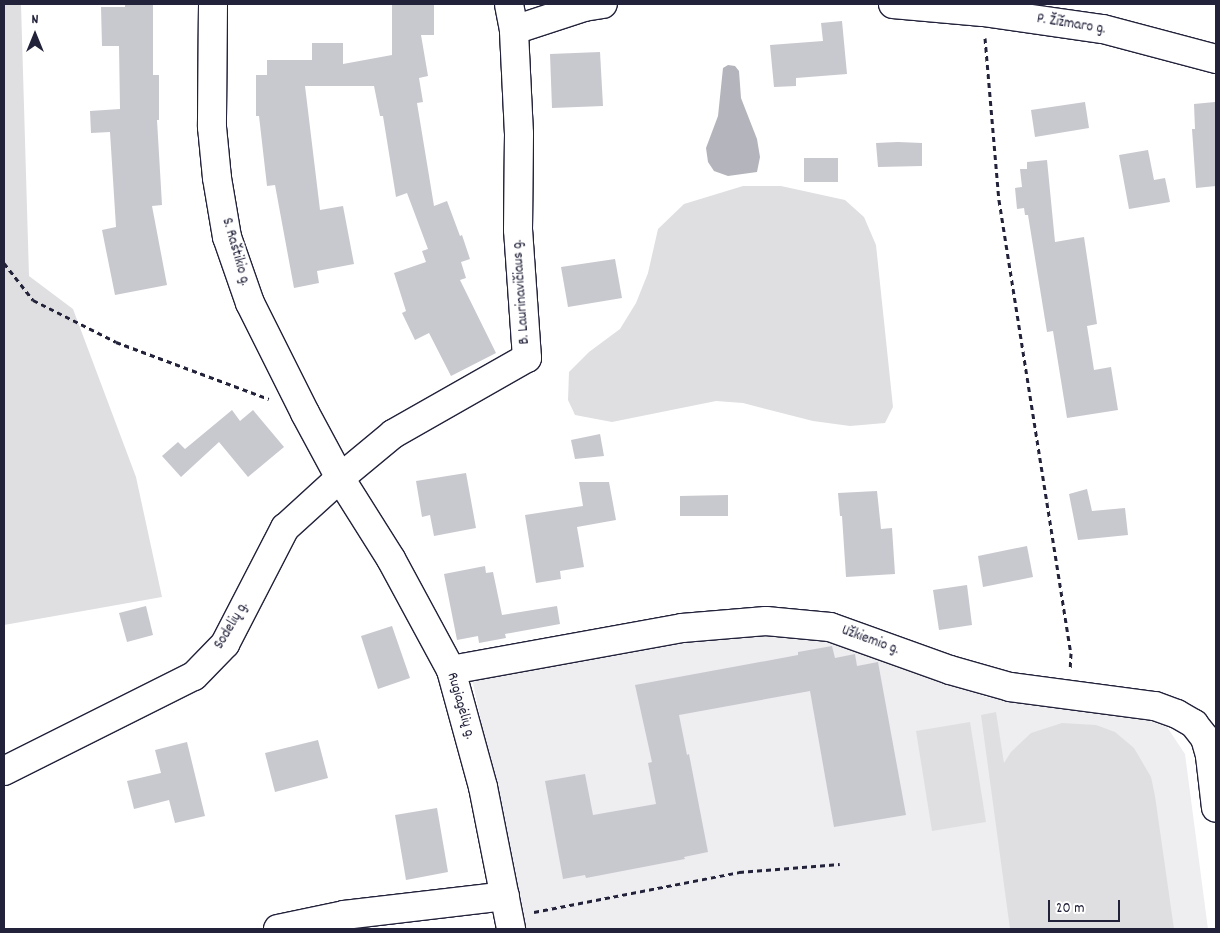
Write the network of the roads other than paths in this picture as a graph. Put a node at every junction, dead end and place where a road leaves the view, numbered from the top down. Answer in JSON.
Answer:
{"nodes":[{"id":1,"x":213,"y":4,"type":"edge"},
{"id":2,"x":509,"y":4,"type":"edge"},
{"id":3,"x":602,"y":4,"type":"edge"},
{"id":4,"x":893,"y":4,"type":"edge"},
{"id":5,"x":514,"y":30,"type":"junction"},
{"id":6,"x":1216,"y":59,"type":"edge"},
{"id":7,"x":340,"y":478,"type":"junction"},
{"id":8,"x":451,"y":670,"type":"junction"},
{"id":9,"x":4,"y":771,"type":"edge"},
{"id":10,"x":1216,"y":808,"type":"edge"},
{"id":11,"x":508,"y":914,"type":"edge"},
{"id":12,"x":278,"y":929,"type":"edge"}],
"edges":[{"from":1,"to":7,"type":"street","name":"S. Raštikio g."},
{"from":2,"to":5,"type":"street","name":"B. Laurinavičiaus g."},
{"from":3,"to":5,"type":"street"},
{"from":4,"to":6,"type":"street","name":"P. Žižmaro g."},
{"from":5,"to":7,"type":"street","name":"B. Laurinavičiaus g."},
{"from":7,"to":8,"type":"street","name":"Rugiagėlių g."},
{"from":7,"to":9,"type":"street","name":"Sodelių g."},
{"from":8,"to":10,"type":"street","name":"Užkiemio g."},
{"from":8,"to":11,"type":"street","name":"Rugiagėlių g."},
{"from":11,"to":12,"type":"street"}]}
